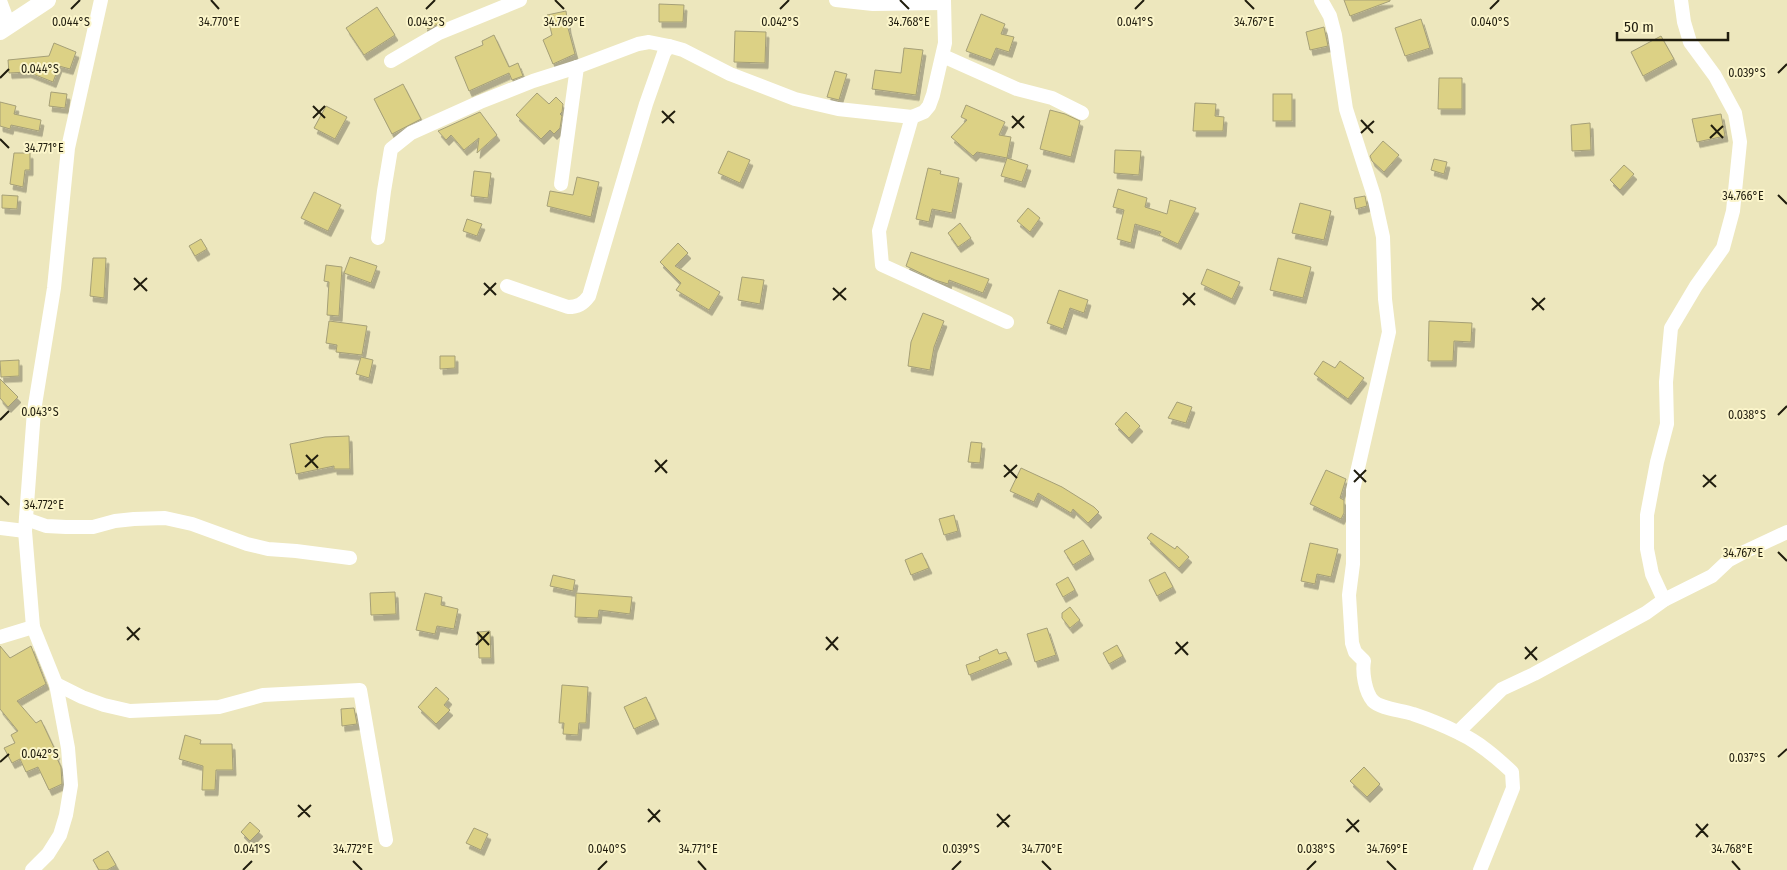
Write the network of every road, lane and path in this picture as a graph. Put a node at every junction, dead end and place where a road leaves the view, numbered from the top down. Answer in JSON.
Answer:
{"nodes":[{"id":1,"x":47,"y":0,"type":"edge"},
{"id":2,"x":101,"y":0,"type":"edge"},
{"id":3,"x":520,"y":0,"type":"edge"},
{"id":4,"x":836,"y":0,"type":"edge"},
{"id":5,"x":1321,"y":0,"type":"edge"},
{"id":6,"x":1681,"y":0,"type":"edge"},
{"id":7,"x":0,"y":1,"type":"edge"},
{"id":8,"x":944,"y":2,"type":"edge"},
{"id":9,"x":5,"y":28,"type":"edge"},
{"id":10,"x":669,"y":46,"type":"junction"},
{"id":11,"x":943,"y":56,"type":"junction"},
{"id":12,"x":391,"y":61,"type":"dead end"},
{"id":13,"x":577,"y":67,"type":"junction"},
{"id":14,"x":1082,"y":113,"type":"dead end"},
{"id":15,"x":912,"y":117,"type":"junction"},
{"id":16,"x":561,"y":184,"type":"dead end"},
{"id":17,"x":378,"y":238,"type":"dead end"},
{"id":18,"x":507,"y":286,"type":"dead end"},
{"id":19,"x":1007,"y":322,"type":"dead end"},
{"id":20,"x":25,"y":525,"type":"junction"},
{"id":21,"x":0,"y":528,"type":"edge"},
{"id":22,"x":1787,"y":532,"type":"edge"},
{"id":23,"x":350,"y":558,"type":"dead end"},
{"id":24,"x":1664,"y":600,"type":"junction"},
{"id":25,"x":33,"y":627,"type":"junction"},
{"id":26,"x":0,"y":637,"type":"edge"},
{"id":27,"x":56,"y":684,"type":"junction"},
{"id":28,"x":1458,"y":732,"type":"junction"},
{"id":29,"x":386,"y":840,"type":"dead end"},
{"id":30,"x":32,"y":870,"type":"edge"},
{"id":31,"x":1480,"y":870,"type":"edge"}],
"edges":[{"from":1,"to":9,"type":"street"},
{"from":2,"to":20,"type":"street"},
{"from":3,"to":12,"type":"street"},
{"from":4,"to":8,"type":"street"},
{"from":5,"to":28,"type":"street"},
{"from":6,"to":24,"type":"street"},
{"from":7,"to":9,"type":"street"},
{"from":8,"to":11,"type":"street"},
{"from":10,"to":13,"type":"street"},
{"from":10,"to":15,"type":"street"},
{"from":10,"to":18,"type":"street"},
{"from":11,"to":14,"type":"street"},
{"from":11,"to":15,"type":"street"},
{"from":13,"to":16,"type":"street"},
{"from":13,"to":17,"type":"street"},
{"from":15,"to":19,"type":"street"},
{"from":20,"to":21,"type":"street"},
{"from":20,"to":23,"type":"street"},
{"from":20,"to":25,"type":"street"},
{"from":22,"to":24,"type":"street"},
{"from":24,"to":28,"type":"street"},
{"from":25,"to":26,"type":"street"},
{"from":25,"to":27,"type":"street"},
{"from":27,"to":29,"type":"street"},
{"from":27,"to":30,"type":"street"},
{"from":28,"to":31,"type":"street"}]}
